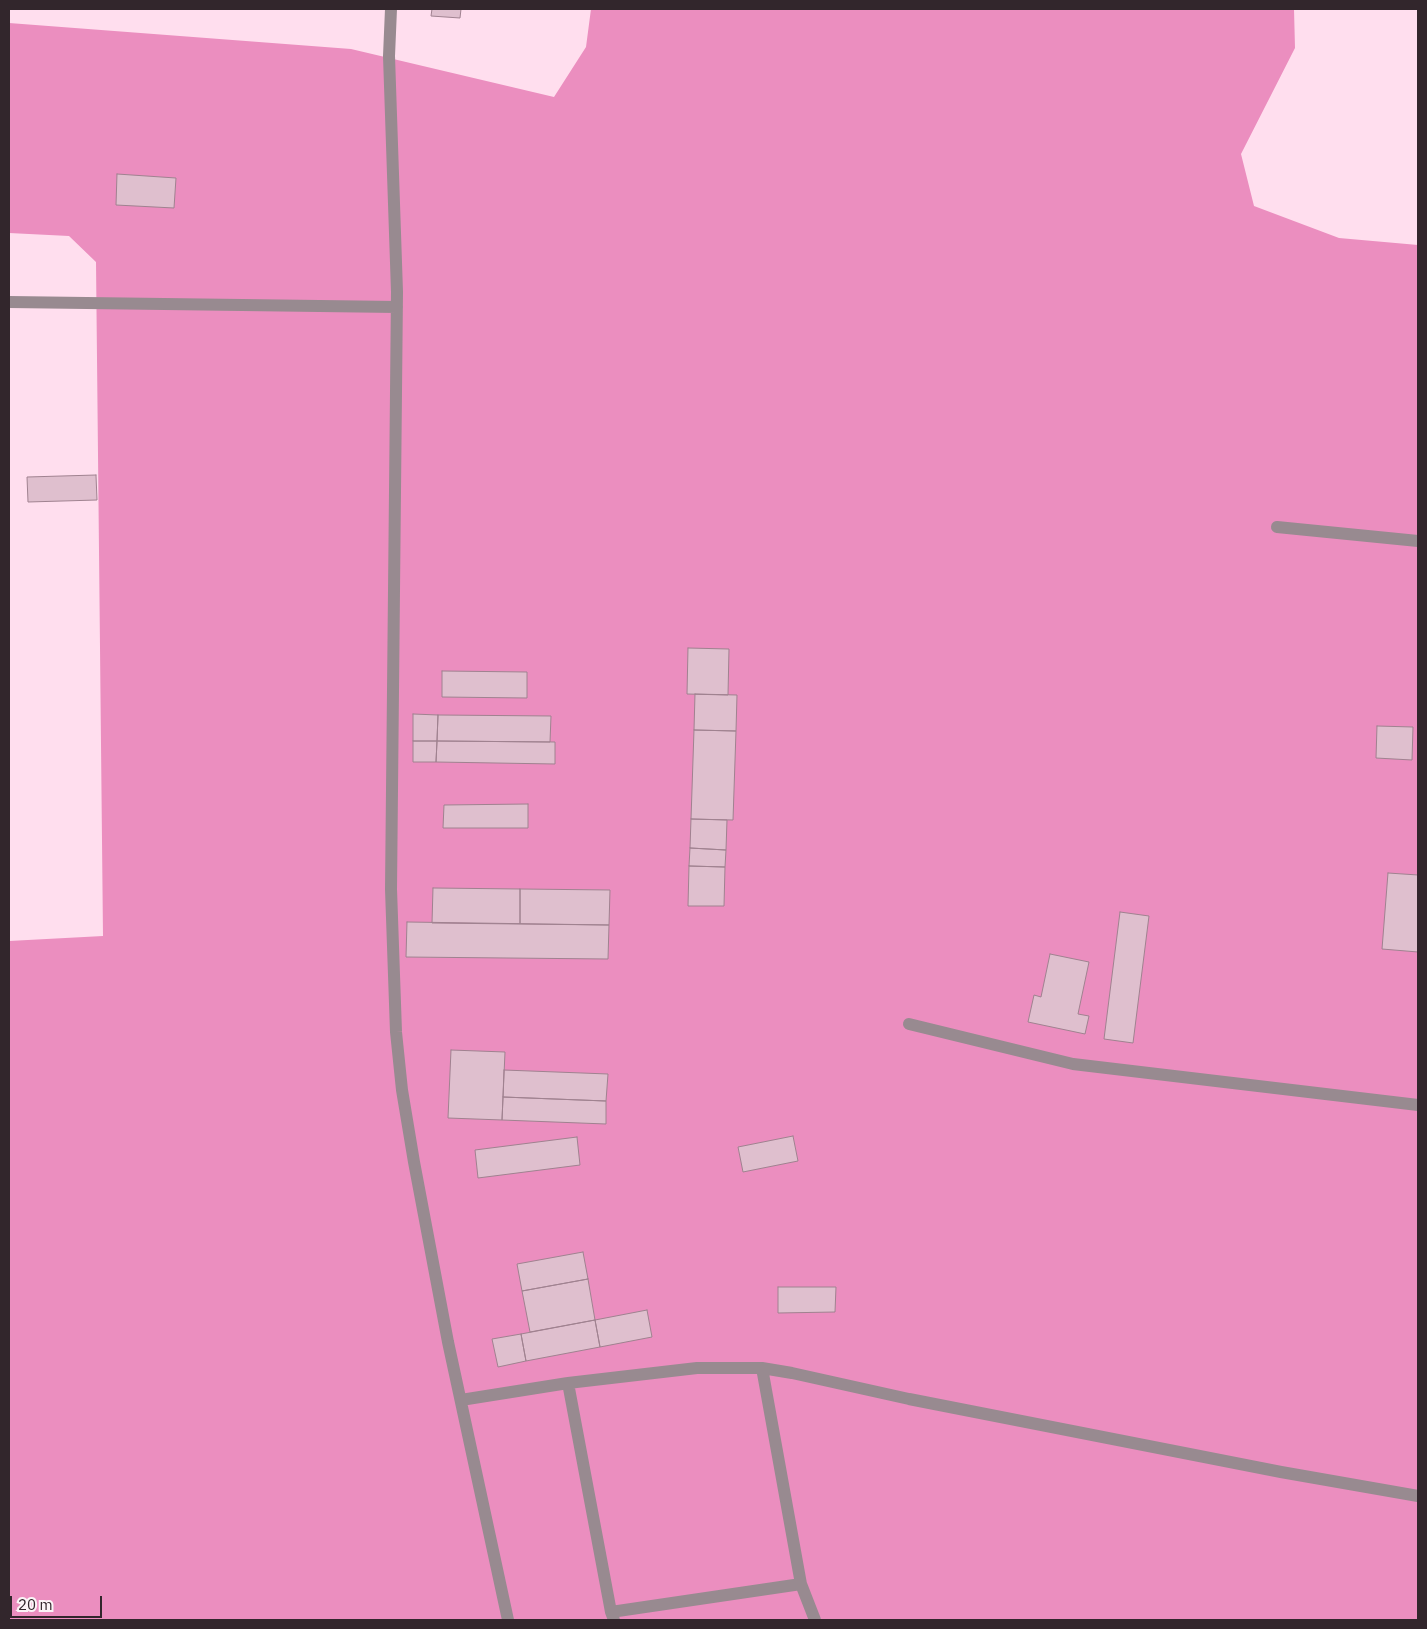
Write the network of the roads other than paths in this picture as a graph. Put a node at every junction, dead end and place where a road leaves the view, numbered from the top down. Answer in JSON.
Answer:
{"nodes":[{"id":1,"x":392,"y":9,"type":"edge"},
{"id":2,"x":9,"y":302,"type":"edge"},
{"id":3,"x":397,"y":307,"type":"junction"},
{"id":4,"x":1277,"y":527,"type":"dead end"},
{"id":5,"x":1418,"y":541,"type":"edge"},
{"id":6,"x":909,"y":1024,"type":"dead end"},
{"id":7,"x":1418,"y":1105,"type":"edge"},
{"id":8,"x":762,"y":1368,"type":"junction"},
{"id":9,"x":568,"y":1383,"type":"junction"},
{"id":10,"x":461,"y":1400,"type":"junction"},
{"id":11,"x":1418,"y":1496,"type":"edge"},
{"id":12,"x":801,"y":1584,"type":"junction"},
{"id":13,"x":613,"y":1616,"type":"edge"},
{"id":14,"x":508,"y":1620,"type":"edge"},
{"id":15,"x":815,"y":1620,"type":"edge"}],
"edges":[{"from":1,"to":3,"type":"street"},
{"from":2,"to":3,"type":"street"},
{"from":3,"to":10,"type":"street"},
{"from":4,"to":5,"type":"street"},
{"from":6,"to":7,"type":"street"},
{"from":8,"to":9,"type":"street"},
{"from":8,"to":11,"type":"street"},
{"from":8,"to":12,"type":"street"},
{"from":9,"to":10,"type":"street"},
{"from":9,"to":13,"type":"street"},
{"from":10,"to":14,"type":"street"},
{"from":12,"to":13,"type":"street"},
{"from":12,"to":15,"type":"street"}]}
